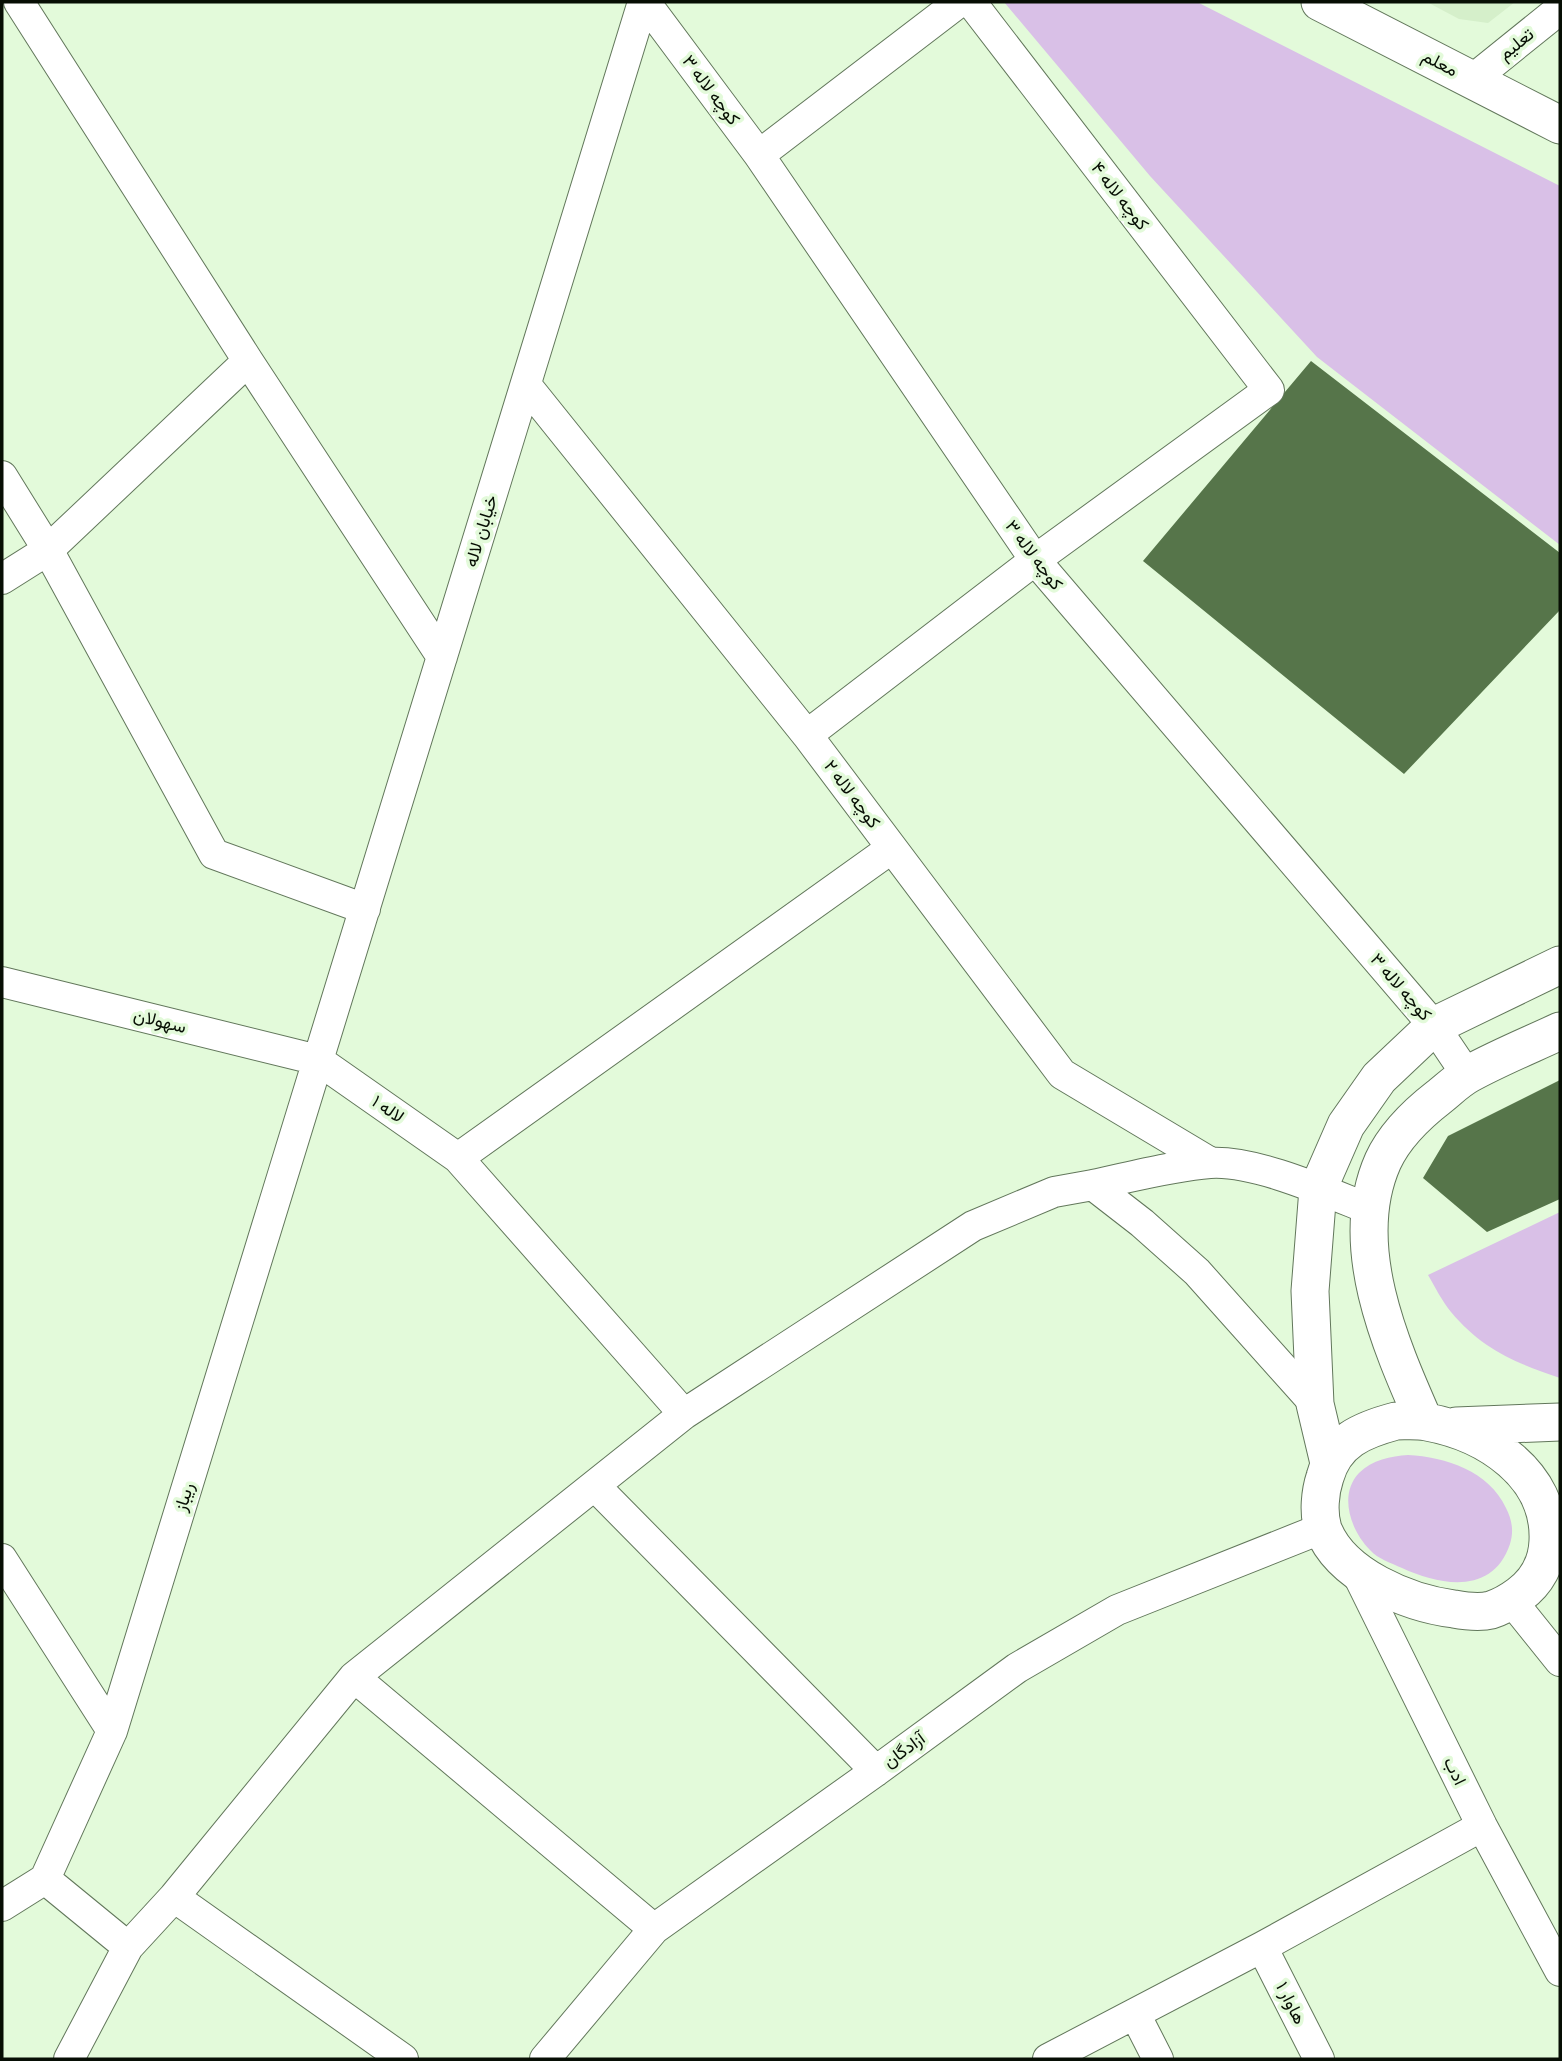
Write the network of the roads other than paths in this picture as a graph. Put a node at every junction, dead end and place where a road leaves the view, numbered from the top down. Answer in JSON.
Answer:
{"nodes":[{"id":1,"x":19,"y":2,"type":"edge"},
{"id":2,"x":644,"y":2,"type":"edge"},
{"id":3,"x":959,"y":2,"type":"edge"},
{"id":4,"x":971,"y":2,"type":"edge"},
{"id":5,"x":1320,"y":2,"type":"edge"},
{"id":6,"x":1560,"y":9,"type":"edge"},
{"id":7,"x":1472,"y":80,"type":"junction"},
{"id":8,"x":1560,"y":125,"type":"edge"},
{"id":9,"x":759,"y":155,"type":"junction"},
{"id":10,"x":248,"y":361,"type":"junction"},
{"id":11,"x":526,"y":385,"type":"junction"},
{"id":12,"x":2,"y":476,"type":"edge"},
{"id":13,"x":48,"y":550,"type":"junction"},
{"id":14,"x":1035,"y":561,"type":"junction"},
{"id":15,"x":2,"y":579,"type":"edge"},
{"id":16,"x":442,"y":657,"type":"junction"},
{"id":17,"x":807,"y":735,"type":"junction"},
{"id":18,"x":892,"y":848,"type":"junction"},
{"id":19,"x":365,"y":909,"type":"junction"},
{"id":20,"x":1560,"y":965,"type":"edge"},
{"id":21,"x":2,"y":982,"type":"edge"},
{"id":22,"x":1434,"y":1026,"type":"junction"},
{"id":23,"x":1560,"y":1031,"type":"edge"},
{"id":24,"x":318,"y":1059,"type":"junction"},
{"id":25,"x":1467,"y":1075,"type":"junction"},
{"id":26,"x":458,"y":1158,"type":"junction"},
{"id":27,"x":1212,"y":1163,"type":"junction"},
{"id":28,"x":1093,"y":1185,"type":"junction"},
{"id":29,"x":1318,"y":1189,"type":"junction"},
{"id":30,"x":1369,"y":1209,"type":"junction"},
{"id":31,"x":1315,"y":1404,"type":"junction"},
{"id":32,"x":684,"y":1415,"type":"junction"},
{"id":33,"x":1560,"y":1422,"type":"edge"},
{"id":34,"x":1436,"y":1424,"type":"junction"},
{"id":35,"x":1329,"y":1463,"type":"junction"},
{"id":36,"x":595,"y":1486,"type":"junction"},
{"id":37,"x":1323,"y":1528,"type":"junction"},
{"id":38,"x":1554,"y":1552,"type":"edge"},
{"id":39,"x":2,"y":1559,"type":"edge"},
{"id":40,"x":1355,"y":1569,"type":"junction"},
{"id":41,"x":1511,"y":1600,"type":"junction"},
{"id":42,"x":1560,"y":1661,"type":"edge"},
{"id":43,"x":355,"y":1677,"type":"junction"},
{"id":44,"x":112,"y":1731,"type":"junction"},
{"id":45,"x":876,"y":1771,"type":"junction"},
{"id":46,"x":1482,"y":1826,"type":"junction"},
{"id":47,"x":45,"y":1879,"type":"junction"},
{"id":48,"x":174,"y":1896,"type":"junction"},
{"id":49,"x":2,"y":1906,"type":"edge"},
{"id":50,"x":1550,"y":1924,"type":"edge"},
{"id":51,"x":654,"y":1929,"type":"junction"},
{"id":52,"x":128,"y":1947,"type":"junction"},
{"id":53,"x":1262,"y":1947,"type":"junction"},
{"id":54,"x":1560,"y":1971,"type":"edge"},
{"id":55,"x":1135,"y":2014,"type":"junction"},
{"id":56,"x":69,"y":2059,"type":"edge"},
{"id":57,"x":403,"y":2059,"type":"edge"},
{"id":58,"x":545,"y":2059,"type":"edge"},
{"id":59,"x":1048,"y":2059,"type":"edge"},
{"id":60,"x":1158,"y":2059,"type":"edge"},
{"id":61,"x":1319,"y":2059,"type":"edge"}],
"edges":[{"from":1,"to":10,"type":"street"},
{"from":2,"to":9,"type":"street","name":"کوچه لاله ۳"},
{"from":2,"to":11,"type":"street","name":"خیابان لاله"},
{"from":3,"to":9,"type":"street"},
{"from":4,"to":14,"type":"street","name":"کوچه لاله ۴"},
{"from":5,"to":7,"type":"street","name":"معلم"},
{"from":6,"to":7,"type":"street","name":"تعلیم"},
{"from":7,"to":8,"type":"street","name":"معلم"},
{"from":9,"to":14,"type":"street","name":"کوچه لاله ۳"},
{"from":10,"to":13,"type":"street"},
{"from":10,"to":16,"type":"street"},
{"from":11,"to":16,"type":"street","name":"خیابان لاله"},
{"from":11,"to":17,"type":"street","name":"کوچه لاله ۲"},
{"from":12,"to":13,"type":"street"},
{"from":13,"to":15,"type":"street"},
{"from":13,"to":19,"type":"street"},
{"from":14,"to":17,"type":"street"},
{"from":14,"to":22,"type":"street","name":"کوچه لاله ۳"},
{"from":16,"to":19,"type":"street","name":"خیابان لاله"},
{"from":17,"to":18,"type":"street","name":"کوچه لاله ۲"},
{"from":18,"to":26,"type":"street"},
{"from":18,"to":27,"type":"street","name":"کوچه لاله ۲"},
{"from":19,"to":24,"type":"street","name":"خیابان لاله"},
{"from":20,"to":22,"type":"street"},
{"from":21,"to":24,"type":"street","name":"سهولان"},
{"from":22,"to":25,"type":"street","name":"کوچه لاله ۳"},
{"from":22,"to":29,"type":"street"},
{"from":23,"to":25,"type":"street"},
{"from":24,"to":26,"type":"street","name":"لاله ۱"},
{"from":24,"to":44,"type":"street","name":"ریباز"},
{"from":25,"to":30,"type":"street"},
{"from":26,"to":32,"type":"street","name":"لاله ۱"},
{"from":27,"to":28,"type":"street"},
{"from":27,"to":29,"type":"street"},
{"from":28,"to":31,"type":"street"},
{"from":28,"to":32,"type":"street"},
{"from":29,"to":30,"type":"street"},
{"from":29,"to":31,"type":"street"},
{"from":30,"to":34,"type":"street"},
{"from":31,"to":35,"type":"street"},
{"from":32,"to":36,"type":"street"},
{"from":33,"to":34,"type":"street"},
{"from":34,"to":35,"type":"street"},
{"from":34,"to":38,"type":"street"},
{"from":35,"to":37,"type":"street"},
{"from":36,"to":43,"type":"street"},
{"from":36,"to":45,"type":"street"},
{"from":37,"to":40,"type":"street"},
{"from":37,"to":45,"type":"street","name":"آزادگان"},
{"from":38,"to":41,"type":"street"},
{"from":39,"to":44,"type":"street"},
{"from":40,"to":41,"type":"street"},
{"from":40,"to":46,"type":"street","name":"ادب"},
{"from":41,"to":42,"type":"street"},
{"from":43,"to":48,"type":"street"},
{"from":43,"to":51,"type":"street"},
{"from":44,"to":47,"type":"street","name":"ریباز"},
{"from":45,"to":51,"type":"street","name":"آزادگان"},
{"from":46,"to":50,"type":"street","name":"ادب"},
{"from":46,"to":53,"type":"street"},
{"from":47,"to":49,"type":"street"},
{"from":47,"to":52,"type":"street"},
{"from":48,"to":52,"type":"street"},
{"from":48,"to":57,"type":"street"},
{"from":50,"to":54,"type":"street","name":"ادب"},
{"from":51,"to":58,"type":"street","name":"آزادگان"},
{"from":52,"to":56,"type":"street"},
{"from":53,"to":55,"type":"street"},
{"from":53,"to":61,"type":"street","name":"هاوار ۱"},
{"from":55,"to":59,"type":"street"},
{"from":55,"to":60,"type":"street"}]}
